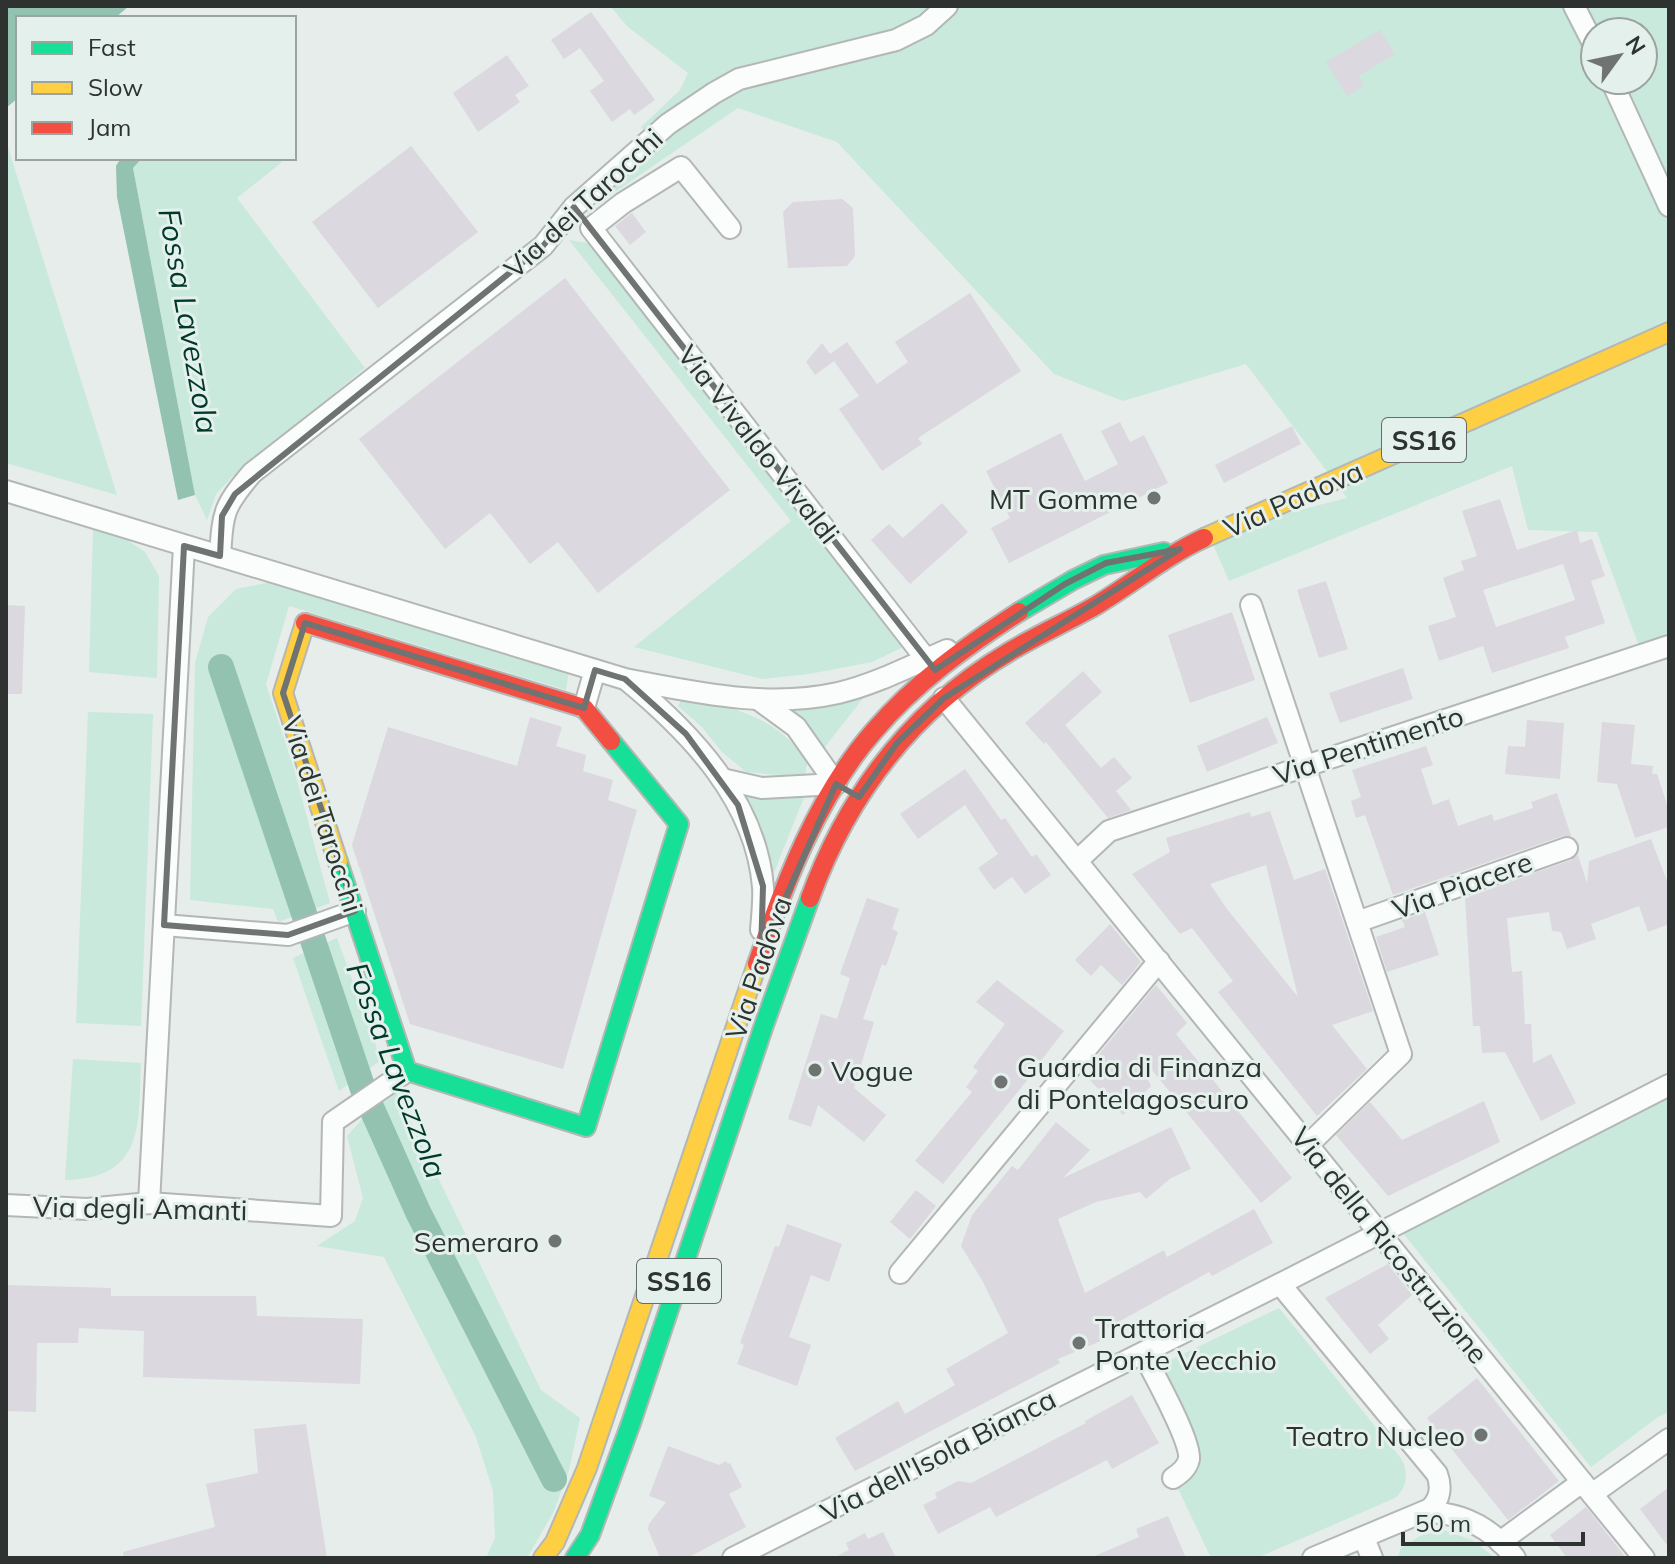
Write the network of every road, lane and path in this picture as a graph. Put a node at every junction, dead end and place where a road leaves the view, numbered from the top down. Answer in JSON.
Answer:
{"nodes":[{"id":1,"x":947,"y":6,"type":"edge"},
{"id":2,"x":1618,"y":96,"type":"edge"},
{"id":3,"x":1669,"y":206,"type":"edge"},
{"id":4,"x":574,"y":207,"type":"junction"},
{"id":5,"x":591,"y":228,"type":"junction"},
{"id":6,"x":730,"y":228,"type":"dead end"},
{"id":7,"x":1669,"y":332,"type":"edge"},
{"id":8,"x":6,"y":491,"type":"edge"},
{"id":9,"x":184,"y":546,"type":"junction"},
{"id":10,"x":1180,"y":549,"type":"junction"},
{"id":11,"x":220,"y":556,"type":"junction"},
{"id":12,"x":1251,"y":605,"type":"dead end"},
{"id":13,"x":974,"y":640,"type":"joint"},
{"id":14,"x":1669,"y":646,"type":"edge"},
{"id":15,"x":930,"y":665,"type":"junction"},
{"id":16,"x":595,"y":670,"type":"junction"},
{"id":17,"x":625,"y":679,"type":"junction"},
{"id":18,"x":944,"y":698,"type":"junction"},
{"id":19,"x":759,"y":700,"type":"junction"},
{"id":20,"x":584,"y":708,"type":"junction"},
{"id":21,"x":1305,"y":766,"type":"junction"},
{"id":22,"x":722,"y":779,"type":"junction"},
{"id":23,"x":836,"y":784,"type":"junction"},
{"id":24,"x":859,"y":797,"type":"junction"},
{"id":25,"x":1567,"y":848,"type":"dead end"},
{"id":26,"x":1077,"y":861,"type":"junction"},
{"id":27,"x":355,"y":911,"type":"junction"},
{"id":28,"x":1357,"y":922,"type":"junction"},
{"id":29,"x":164,"y":925,"type":"junction"},
{"id":30,"x":761,"y":953,"type":"junction"},
{"id":31,"x":1159,"y":961,"type":"junction"},
{"id":32,"x":407,"y":1071,"type":"junction"},
{"id":33,"x":1669,"y":1085,"type":"edge"},
{"id":34,"x":1308,"y":1145,"type":"junction"},
{"id":35,"x":685,"y":1182,"type":"junction"},
{"id":36,"x":711,"y":1189,"type":"junction"},
{"id":37,"x":149,"y":1203,"type":"junction"},
{"id":38,"x":6,"y":1205,"type":"edge"},
{"id":39,"x":1380,"y":1232,"type":"junction"},
{"id":40,"x":900,"y":1273,"type":"dead end"},
{"id":41,"x":1280,"y":1284,"type":"junction"},
{"id":42,"x":630,"y":1345,"type":"junction"},
{"id":43,"x":656,"y":1349,"type":"junction"},
{"id":44,"x":1143,"y":1353,"type":"junction"},
{"id":45,"x":1669,"y":1439,"type":"edge"},
{"id":46,"x":1173,"y":1478,"type":"dead end"},
{"id":47,"x":1587,"y":1488,"type":"junction"},
{"id":48,"x":1424,"y":1512,"type":"junction"},
{"id":49,"x":590,"y":1535,"type":"junction"},
{"id":50,"x":1364,"y":1538,"type":"junction"},
{"id":51,"x":1500,"y":1542,"type":"junction"},
{"id":52,"x":543,"y":1558,"type":"edge"},
{"id":53,"x":575,"y":1558,"type":"edge"},
{"id":54,"x":594,"y":1558,"type":"edge"},
{"id":55,"x":733,"y":1558,"type":"edge"},
{"id":56,"x":1313,"y":1558,"type":"edge"},
{"id":57,"x":1372,"y":1558,"type":"edge"},
{"id":58,"x":1515,"y":1558,"type":"edge"},
{"id":59,"x":1644,"y":1558,"type":"edge"}],
"edges":[{"from":1,"to":4,"type":"street","name":"Via dei Tarocchi"},
{"from":2,"to":3,"type":"street"},
{"from":4,"to":5,"type":"street","name":"Via Vivaldo Vivaldi"},
{"from":4,"to":11,"type":"street","name":"Via dei Tarocchi"},
{"from":5,"to":6,"type":"street"},
{"from":5,"to":15,"type":"street","name":"Via Vivaldo Vivaldi"},
{"from":7,"to":10,"type":"main road","name":"Via Padova","number":"SS16"},
{"from":8,"to":9,"type":"street"},
{"from":9,"to":11,"type":"street"},
{"from":9,"to":29,"type":"street"},
{"from":10,"to":13,"type":"main road","name":"Via Padova","number":"SS16"},
{"from":10,"to":18,"type":"main road","name":"Via Padova","number":"SS16"},
{"from":11,"to":16,"type":"street"},
{"from":12,"to":21,"type":"street","name":"Via Piacere"},
{"from":13,"to":15,"type":"street"},
{"from":14,"to":21,"type":"street","name":"Via Pentimento"},
{"from":15,"to":18,"type":"main road"},
{"from":15,"to":19,"type":"street"},
{"from":15,"to":23,"type":"main road","name":"Via Padova"},
{"from":16,"to":17,"type":"street"},
{"from":16,"to":20,"type":"street"},
{"from":17,"to":19,"type":"street"},
{"from":17,"to":22,"type":"street"},
{"from":18,"to":24,"type":"main road","name":"Via Padova","number":"SS16"},
{"from":18,"to":26,"type":"street","name":"Via della Ricostruzione"},
{"from":19,"to":23,"type":"street"},
{"from":20,"to":27,"type":"main road","name":"Via dei Tarocchi"},
{"from":20,"to":32,"type":"main road"},
{"from":21,"to":26,"type":"street","name":"Via Pentimento"},
{"from":21,"to":28,"type":"street","name":"Via Piacere"},
{"from":22,"to":23,"type":"street"},
{"from":22,"to":30,"type":"street"},
{"from":23,"to":24,"type":"main road"},
{"from":23,"to":30,"type":"main road","name":"Via Padova"},
{"from":24,"to":36,"type":"main road","name":"Via Padova","number":"SS16"},
{"from":25,"to":28,"type":"street","name":"Via Piacere"},
{"from":26,"to":31,"type":"street","name":"Via della Ricostruzione"},
{"from":27,"to":29,"type":"street"},
{"from":27,"to":32,"type":"main road","name":"Via dei Tarocchi"},
{"from":28,"to":34,"type":"street","name":"Via Piacere"},
{"from":29,"to":37,"type":"street"},
{"from":30,"to":35,"type":"main road","name":"Via Padova"},
{"from":31,"to":34,"type":"street","name":"Via della Ricostruzione"},
{"from":31,"to":40,"type":"street"},
{"from":32,"to":37,"type":"street","name":"Via degli Amanti"},
{"from":33,"to":39,"type":"street","name":"Via dell'Isola Bianca"},
{"from":34,"to":39,"type":"street","name":"Via della Ricostruzione"},
{"from":35,"to":36,"type":"main road"},
{"from":35,"to":42,"type":"main road","name":"Via Padova"},
{"from":36,"to":43,"type":"main road","name":"Via Padova","number":"SS16"},
{"from":37,"to":38,"type":"street","name":"Via degli Amanti"},
{"from":39,"to":41,"type":"street","name":"Via dell'Isola Bianca"},
{"from":39,"to":47,"type":"street","name":"Via della Ricostruzione"},
{"from":41,"to":44,"type":"street","name":"Via dell'Isola Bianca"},
{"from":41,"to":48,"type":"street"},
{"from":42,"to":43,"type":"main road"},
{"from":42,"to":52,"type":"main road","name":"Via Padova"},
{"from":43,"to":49,"type":"main road","name":"Via Padova","number":"SS16"},
{"from":44,"to":46,"type":"street"},
{"from":44,"to":55,"type":"street","name":"Via dell'Isola Bianca"},
{"from":45,"to":47,"type":"street"},
{"from":47,"to":51,"type":"street"},
{"from":47,"to":59,"type":"street","name":"Via della Ricostruzione"},
{"from":48,"to":50,"type":"street"},
{"from":48,"to":51,"type":"street"},
{"from":49,"to":53,"type":"main road","name":"Via Padova"},
{"from":49,"to":54,"type":"main road"},
{"from":50,"to":56,"type":"street"},
{"from":50,"to":57,"type":"street"},
{"from":51,"to":58,"type":"street"}]}
